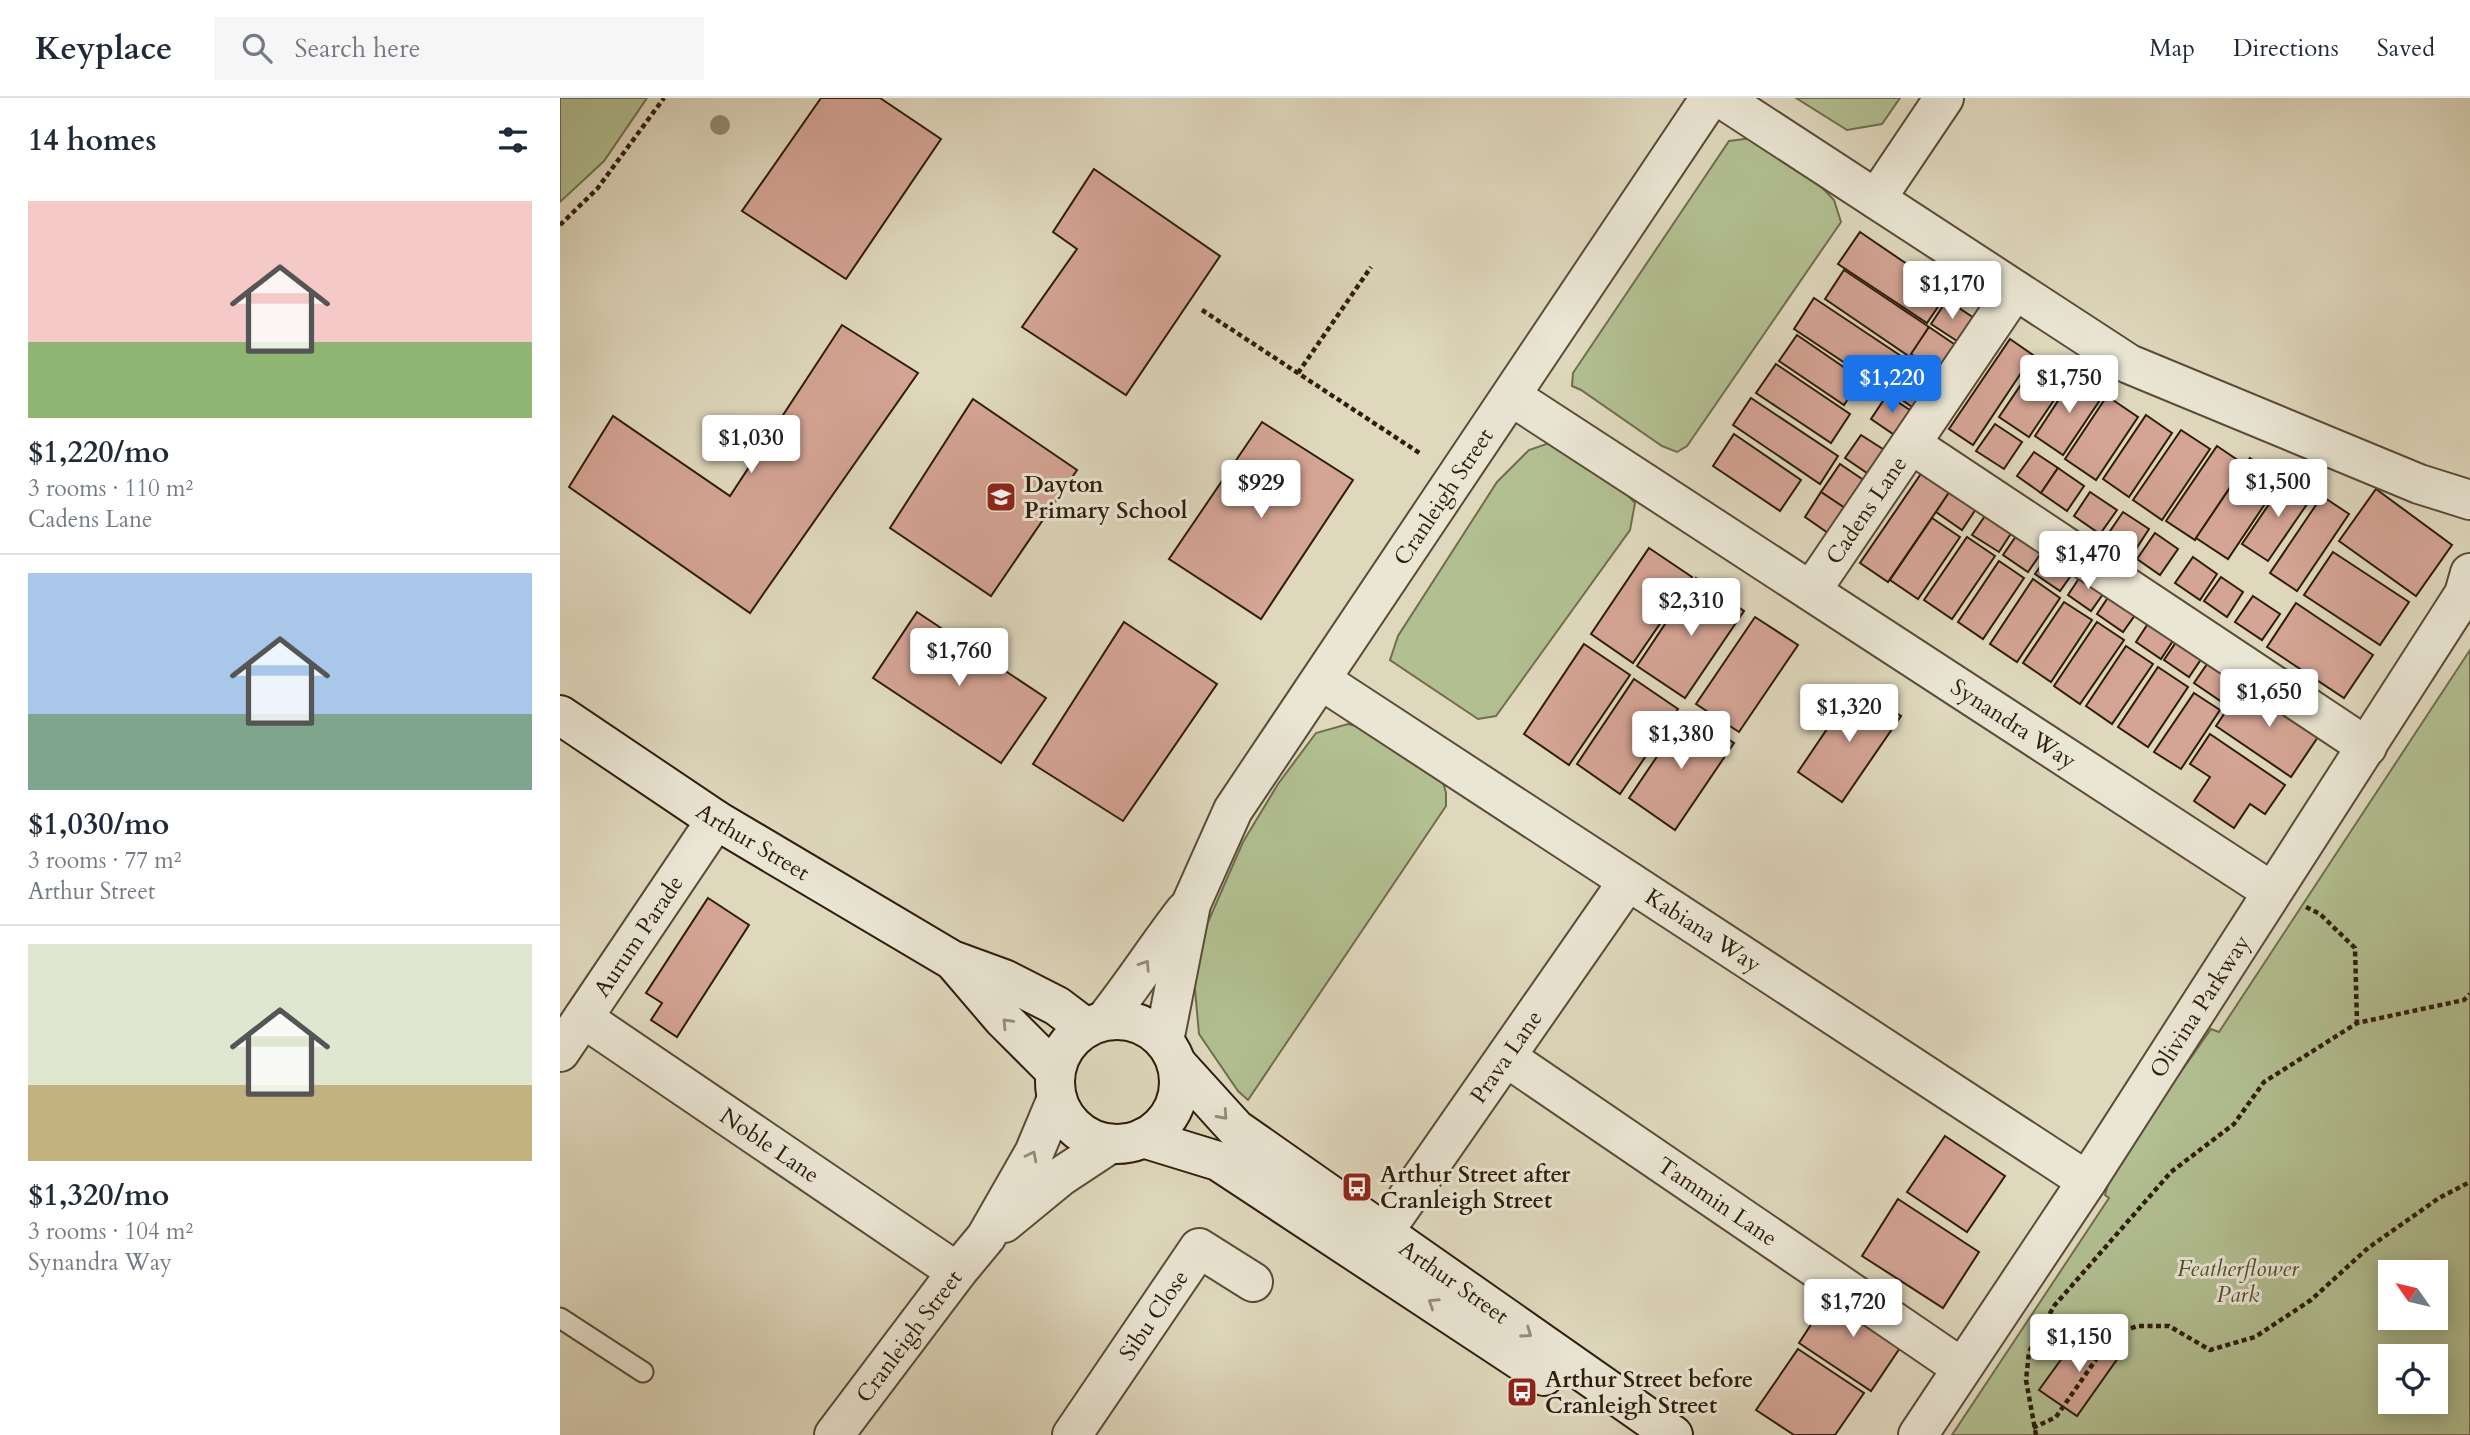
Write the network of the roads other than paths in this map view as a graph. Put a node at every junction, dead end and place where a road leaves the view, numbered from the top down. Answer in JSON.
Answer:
{"nodes":[{"id":1,"x":1710,"y":98,"type":"edge"},
{"id":2,"x":1721,"y":98,"type":"edge"},
{"id":3,"x":1944,"y":98,"type":"edge"},
{"id":4,"x":1876,"y":199,"type":"junction"},
{"id":5,"x":2015,"y":290,"type":"junction"},
{"id":6,"x":1511,"y":396,"type":"junction"},
{"id":7,"x":1911,"y":444,"type":"junction"},
{"id":8,"x":2470,"y":499,"type":"edge"},
{"id":9,"x":2470,"y":573,"type":"edge"},
{"id":10,"x":1811,"y":592,"type":"junction"},
{"id":11,"x":1321,"y":680,"type":"junction"},
{"id":12,"x":560,"y":715,"type":"edge"},
{"id":13,"x":2367,"y":747,"type":"junction"},
{"id":14,"x":716,"y":820,"type":"junction"},
{"id":15,"x":1628,"y":881,"type":"junction"},
{"id":16,"x":2271,"y":891,"type":"junction"},
{"id":17,"x":1191,"y":904,"type":"junction"},
{"id":18,"x":952,"y":960,"type":"junction"},
{"id":19,"x":583,"y":1018,"type":"junction"},
{"id":20,"x":1096,"y":1024,"type":"junction"},
{"id":21,"x":560,"y":1052,"type":"edge"},
{"id":22,"x":1170,"y":1053,"type":"junction"},
{"id":23,"x":1506,"y":1057,"type":"junction"},
{"id":24,"x":1056,"y":1085,"type":"junction"},
{"id":25,"x":1127,"y":1141,"type":"junction"},
{"id":26,"x":2087,"y":1181,"type":"junction"},
{"id":27,"x":1383,"y":1233,"type":"junction"},
{"id":28,"x":986,"y":1237,"type":"junction"},
{"id":29,"x":957,"y":1272,"type":"junction"},
{"id":30,"x":1253,"y":1282,"type":"dead end"},
{"id":31,"x":560,"y":1318,"type":"edge"},
{"id":32,"x":1962,"y":1368,"type":"junction"},
{"id":33,"x":643,"y":1372,"type":"dead end"},
{"id":34,"x":841,"y":1433,"type":"edge"},
{"id":35,"x":1072,"y":1435,"type":"edge"},
{"id":36,"x":1633,"y":1435,"type":"edge"},
{"id":37,"x":1673,"y":1435,"type":"edge"},
{"id":38,"x":1918,"y":1435,"type":"edge"}],
"edges":[{"from":1,"to":6,"type":"street","name":"Cranleigh Street"},
{"from":2,"to":4,"type":"street"},
{"from":3,"to":4,"type":"street"},
{"from":4,"to":5,"type":"street"},
{"from":5,"to":7,"type":"street","name":"Cadens Lane"},
{"from":5,"to":8,"type":"street"},
{"from":6,"to":10,"type":"street","name":"Synandra Way"},
{"from":6,"to":11,"type":"street","name":"Cranleigh Street"},
{"from":7,"to":10,"type":"street","name":"Cadens Lane"},
{"from":7,"to":13,"type":"street"},
{"from":9,"to":13,"type":"street","name":"Olivina Parkway"},
{"from":10,"to":16,"type":"street","name":"Synandra Way"},
{"from":11,"to":15,"type":"street","name":"Kabiana Way"},
{"from":11,"to":17,"type":"street","name":"Cranleigh Street"},
{"from":12,"to":14,"type":"street","name":"Arthur Street"},
{"from":13,"to":16,"type":"street","name":"Olivina Parkway"},
{"from":14,"to":18,"type":"street","name":"Arthur Street"},
{"from":14,"to":19,"type":"street","name":"Aurum Parade"},
{"from":15,"to":23,"type":"street","name":"Prava Lane"},
{"from":15,"to":26,"type":"street","name":"Kabiana Way"},
{"from":16,"to":26,"type":"street","name":"Olivina Parkway"},
{"from":20,"to":17,"type":"street","name":"Cranleigh Street","one_way":true},
{"from":17,"to":22,"type":"street","name":"Cranleigh Street"},
{"from":18,"to":20,"type":"street","name":"Arthur Street"},
{"from":24,"to":18,"type":"street","name":"Arthur Street","one_way":true},
{"from":19,"to":21,"type":"street","name":"Aurum Parade"},
{"from":19,"to":29,"type":"street","name":"Noble Lane"},
{"from":20,"to":22,"type":"street"},
{"from":20,"to":24,"type":"street"},
{"from":22,"to":25,"type":"street"},
{"from":22,"to":27,"type":"street","name":"Arthur Street","one_way":true},
{"from":23,"to":27,"type":"street","name":"Prava Lane"},
{"from":23,"to":32,"type":"street","name":"Tammin Lane"},
{"from":24,"to":25,"type":"street"},
{"from":28,"to":24,"type":"street","name":"Cranleigh Street","one_way":true},
{"from":25,"to":28,"type":"street","name":"Cranleigh Street"},
{"from":36,"to":25,"type":"street","name":"Arthur Street","one_way":true},
{"from":26,"to":32,"type":"street","name":"Olivina Parkway"},
{"from":27,"to":37,"type":"street","name":"Arthur Street","one_way":true},
{"from":28,"to":29,"type":"street","name":"Cranleigh Street"},
{"from":29,"to":34,"type":"street","name":"Cranleigh Street"},
{"from":30,"to":35,"type":"street","name":"Sibu Close"},
{"from":31,"to":33,"type":"lane"},
{"from":32,"to":38,"type":"street","name":"Olivina Parkway"}]}
